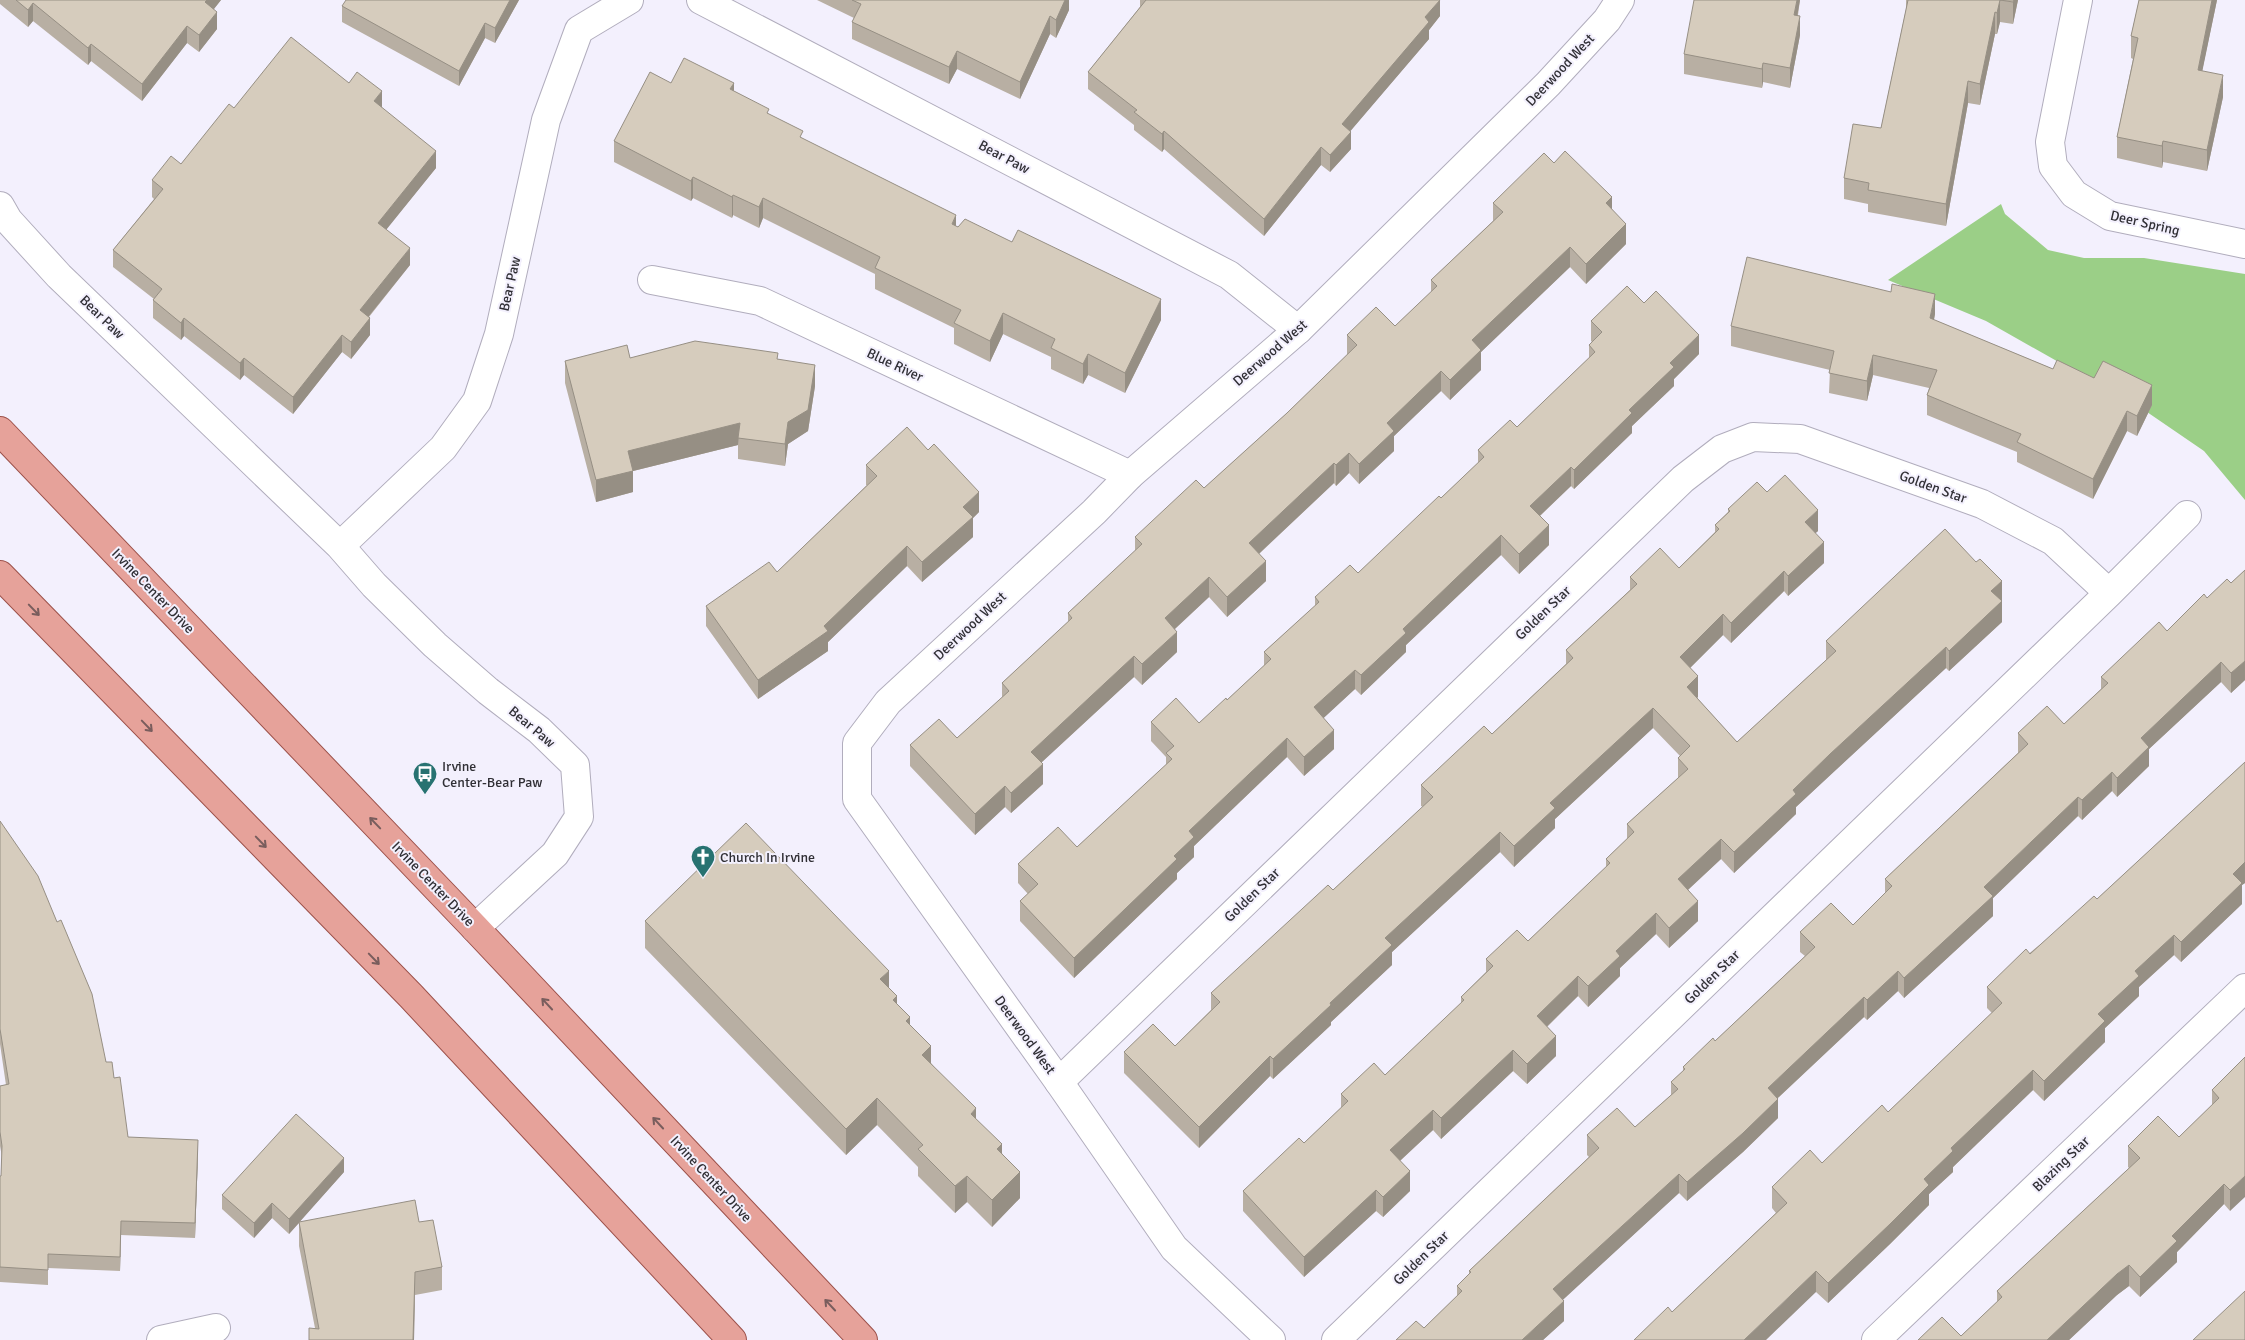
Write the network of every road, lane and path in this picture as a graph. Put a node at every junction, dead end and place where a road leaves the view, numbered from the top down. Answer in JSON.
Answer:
{"nodes":[{"id":1,"x":629,"y":0,"type":"edge"},
{"id":2,"x":701,"y":0,"type":"edge"},
{"id":3,"x":1620,"y":0,"type":"edge"},
{"id":4,"x":2078,"y":0,"type":"edge"},
{"id":5,"x":0,"y":206,"type":"edge"},
{"id":6,"x":2245,"y":244,"type":"edge"},
{"id":7,"x":652,"y":280,"type":"dead end"},
{"id":8,"x":1298,"y":330,"type":"junction"},
{"id":9,"x":0,"y":431,"type":"edge"},
{"id":10,"x":1130,"y":475,"type":"junction"},
{"id":11,"x":2187,"y":515,"type":"dead end"},
{"id":12,"x":340,"y":546,"type":"junction"},
{"id":13,"x":1,"y":577,"type":"edge"},
{"id":14,"x":2110,"y":593,"type":"junction"},
{"id":15,"x":475,"y":928,"type":"junction"},
{"id":16,"x":2245,"y":988,"type":"edge"},
{"id":17,"x":1059,"y":1082,"type":"junction"},
{"id":18,"x":216,"y":1328,"type":"dead end"},
{"id":19,"x":164,"y":1340,"type":"edge"},
{"id":20,"x":732,"y":1340,"type":"edge"},
{"id":21,"x":863,"y":1340,"type":"edge"},
{"id":22,"x":1271,"y":1340,"type":"edge"},
{"id":23,"x":1336,"y":1340,"type":"edge"},
{"id":24,"x":1876,"y":1340,"type":"edge"}],
"edges":[{"from":1,"to":12,"type":"street","name":"Bear Paw"},
{"from":2,"to":8,"type":"street","name":"Bear Paw"},
{"from":3,"to":8,"type":"street","name":"Deerwood West"},
{"from":4,"to":6,"type":"street","name":"Deer Spring"},
{"from":5,"to":12,"type":"street","name":"Bear Paw"},
{"from":7,"to":10,"type":"street","name":"Blue River"},
{"from":8,"to":10,"type":"street","name":"Deerwood West"},
{"from":15,"to":9,"type":"main road","name":"Irvine Center Drive","one_way":true},
{"from":10,"to":17,"type":"street","name":"Deerwood West"},
{"from":11,"to":14,"type":"street","name":"Golden Star"},
{"from":12,"to":15,"type":"street","name":"Bear Paw"},
{"from":13,"to":20,"type":"main road","one_way":true},
{"from":14,"to":17,"type":"street","name":"Golden Star"},
{"from":14,"to":23,"type":"street","name":"Golden Star"},
{"from":21,"to":15,"type":"main road","name":"Irvine Center Drive","one_way":true},
{"from":16,"to":24,"type":"street","name":"Blazing Star"},
{"from":17,"to":22,"type":"street","name":"Deerwood West"},
{"from":18,"to":19,"type":"street"}]}
